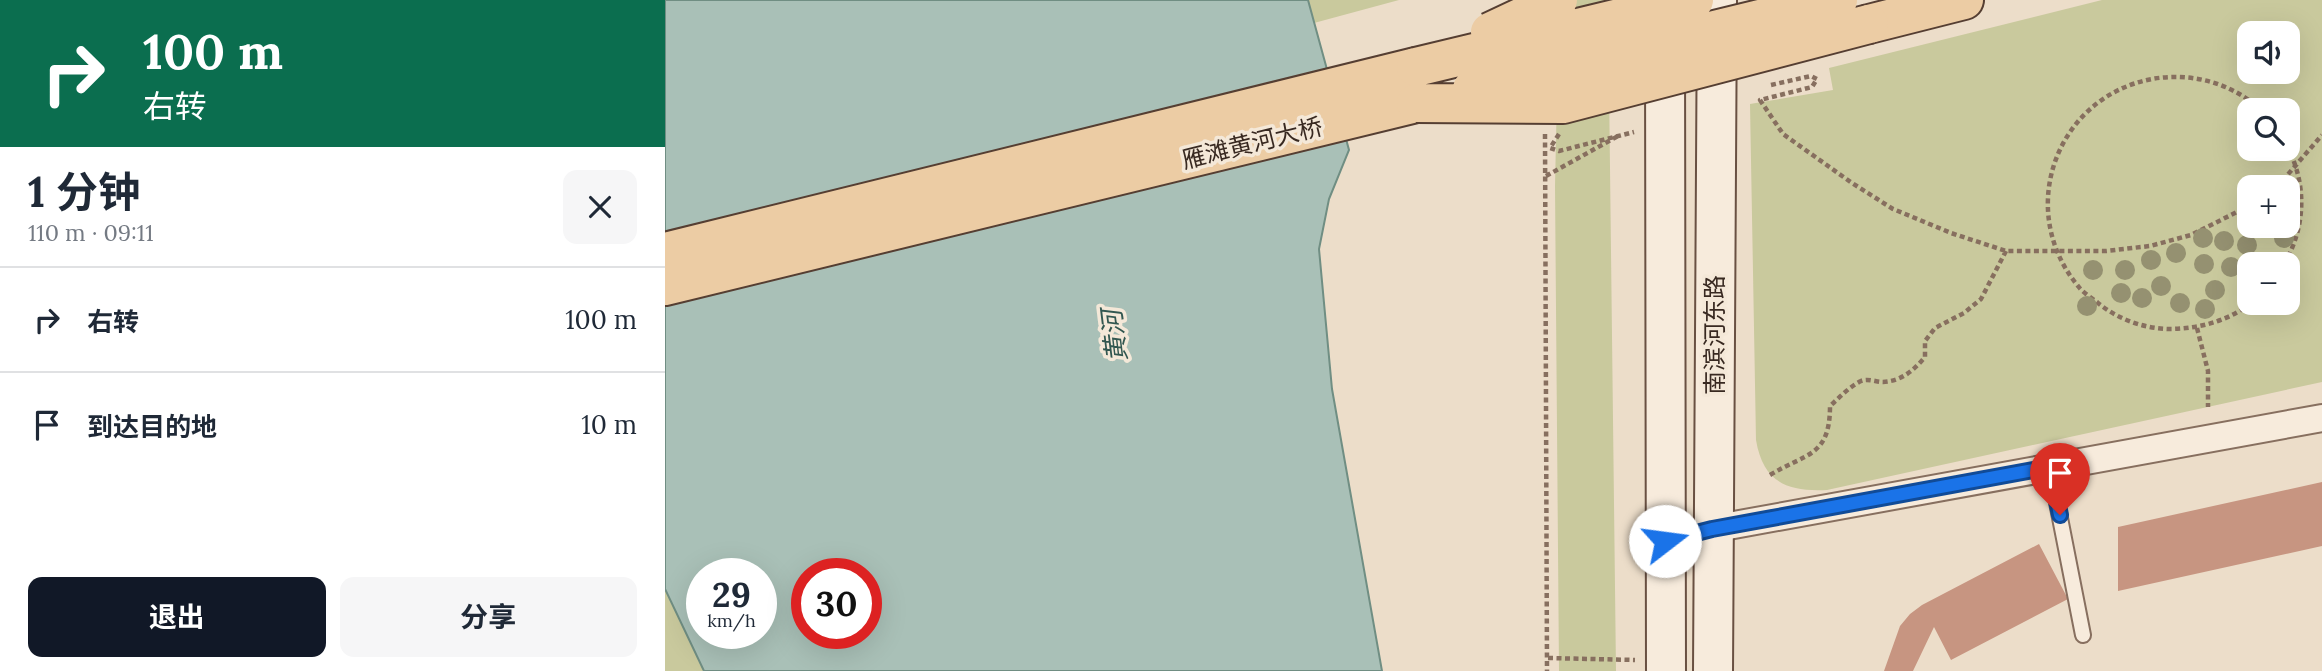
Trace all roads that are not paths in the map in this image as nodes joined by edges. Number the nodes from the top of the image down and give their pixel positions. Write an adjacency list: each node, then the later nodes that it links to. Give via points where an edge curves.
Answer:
1 (1558, 0): 7 (main road, bridge)
2 (1665, 0): 13 (main road, 南滨河东路)
3 (1694, 0): 7 (main road, 雁滩黄河大桥, bridge)
4 (1717, 0): 12 (main road, 南滨河东路)
5 (1838, 0): 7 (main road, 雁滩黄河大桥, bridge)
6 (1963, 0): 7 (main road, bridge, via 1563,104)
7 (1416, 85): 8 (main road, 雁滩黄河大桥); 9 (main road, 雁滩黄河大桥)
8 (665, 252)
9 (665, 286)
10 (2322, 418): 11 (street)
11 (2050, 467): 12 (street); 14 (lane)
12 (1712, 529): 13 (street); 16 (main road, 南滨河东路)
13 (1665, 541): 15 (main road, 南滨河东路)
14 (2083, 635)
15 (1666, 666)
16 (1713, 671)

